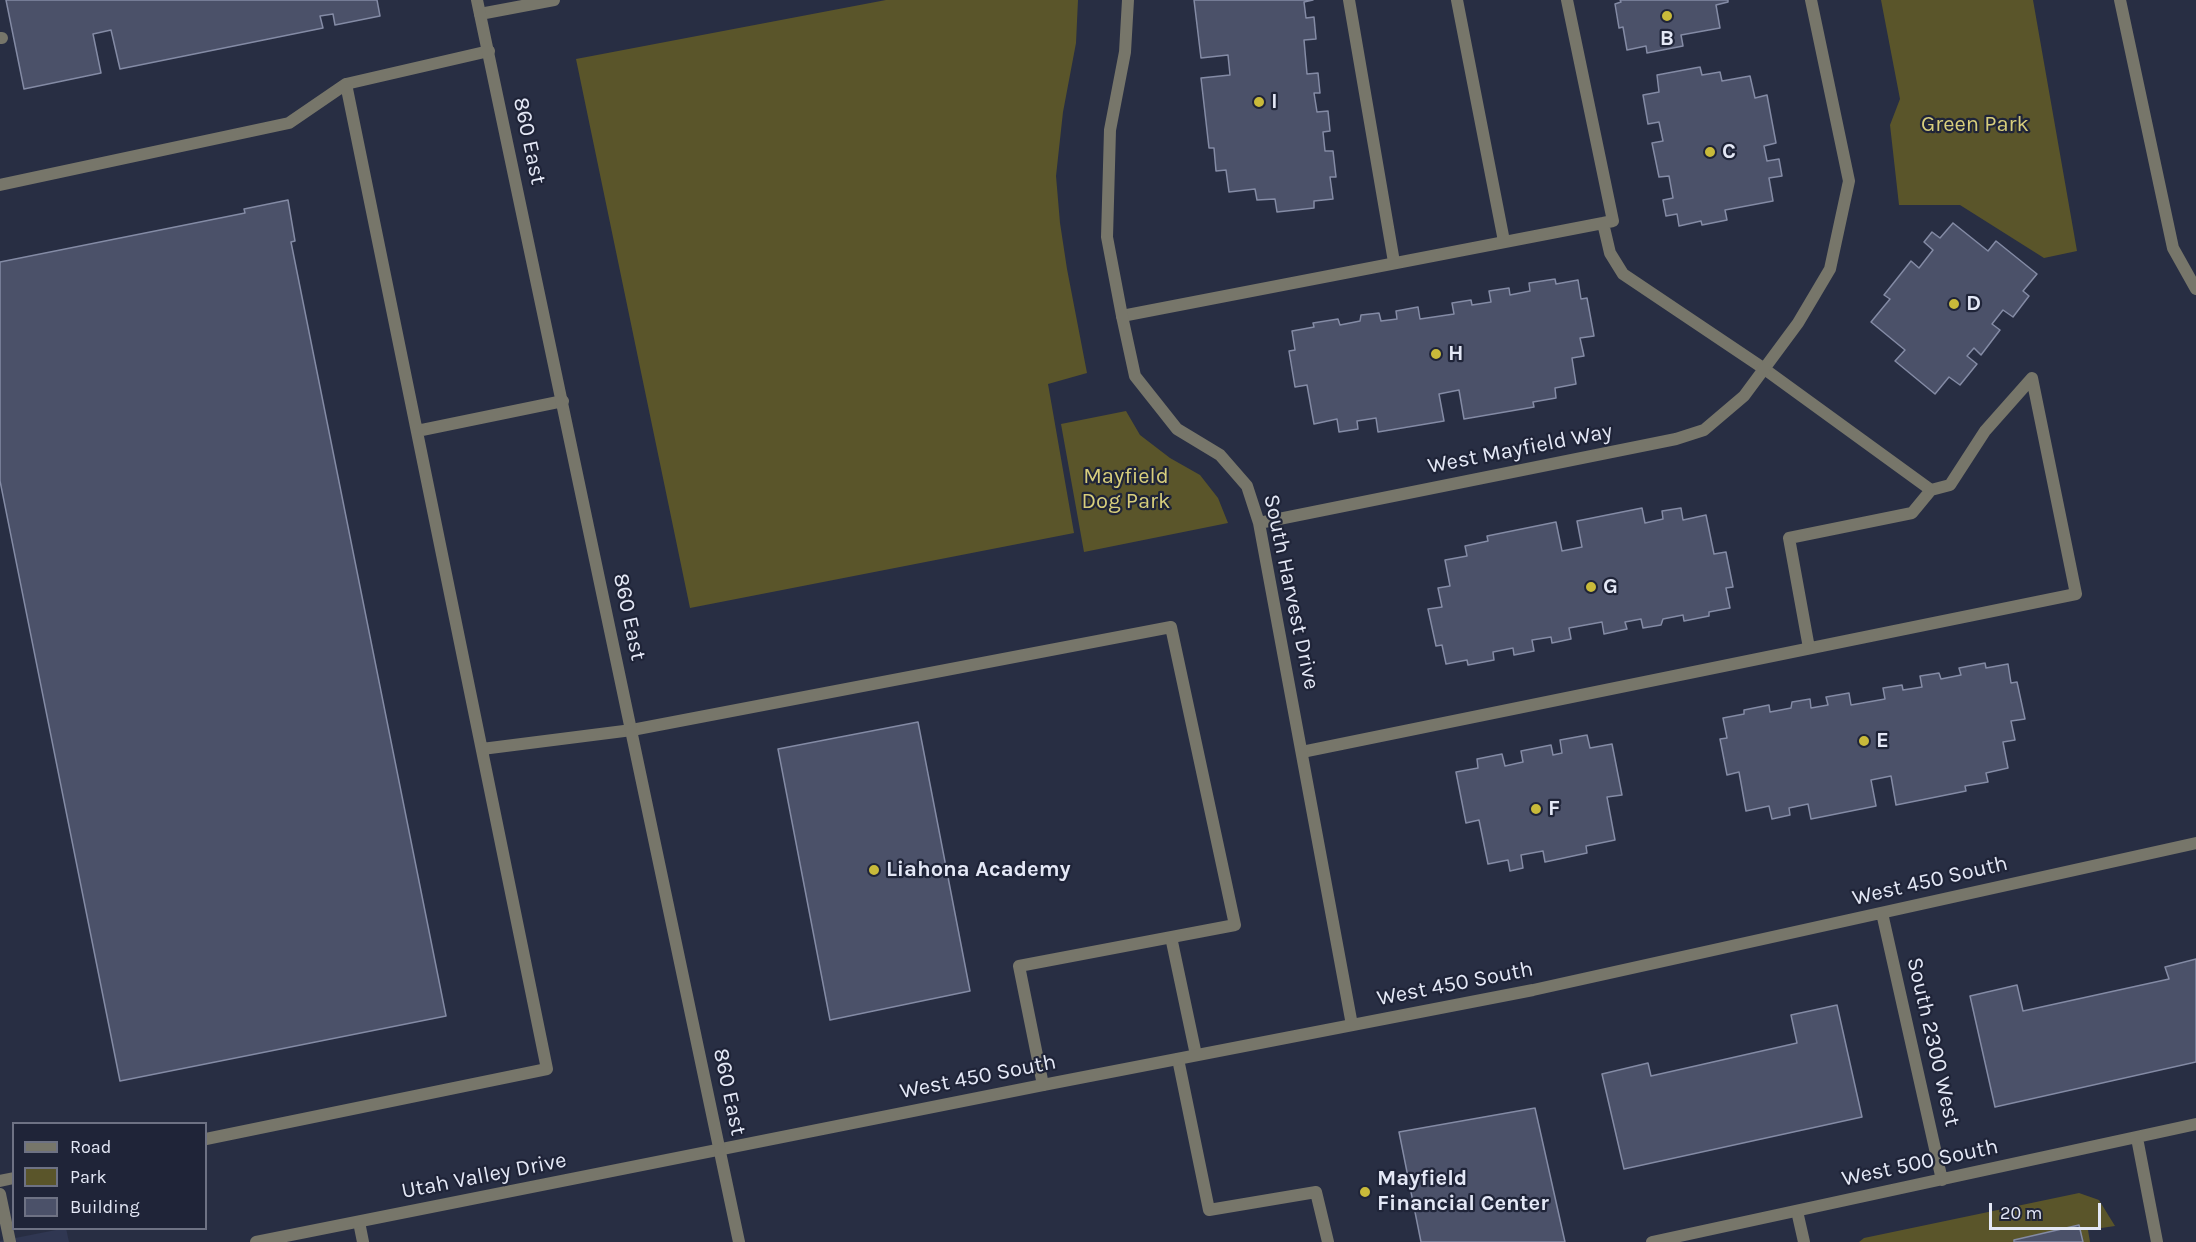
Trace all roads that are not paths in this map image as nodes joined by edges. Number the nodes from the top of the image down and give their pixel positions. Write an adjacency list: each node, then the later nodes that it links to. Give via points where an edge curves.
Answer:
1 (477, 0): 9 (street, 860 East)
2 (554, 0): 9 (street)
3 (1128, 0): 17 (street, South Harvest Drive, via 1125,52 1110,130 1107,237)
4 (1349, 0): 15 (street)
5 (1457, 0): 14 (street)
6 (1567, 0): 13 (street, via 1613,221)
7 (1811, 0): 18 (street, West Mayfield Way, via 1848,181 1830,269 1798,323)
8 (2120, 0): 16 (street, via 2173,248)
9 (480, 14): 10 (street, 860 East)
10 (489, 51): 11 (street); 19 (street, 860 East)
11 (346, 84): 12 (street, via 290,123); 20 (street)
12 (0, 185)
13 (1603, 223): 14 (street); 18 (street, via 1610,253 1623,274)
14 (1504, 241): 15 (street)
15 (1394, 262): 17 (street)
16 (2196, 289)
17 (1122, 316): 22 (street, South Harvest Drive, via 1135,376 1177,429 1220,455 1247,486)
18 (1763, 368): 21 (street); 22 (street, West Mayfield Way, via 1744,396 1704,430 1676,439)
19 (563, 401): 20 (street); 24 (street, 860 East)
20 (417, 431): 25 (street)
21 (1931, 490): 23 (street, via 1912,513 1788,538); 23 (street, via 1950,485 1985,431 2032,378 2076,594)
22 (1260, 524): 26 (street, South Harvest Drive)
23 (1809, 648): 26 (street)
24 (632, 730): 25 (street); 29 (street, via 1171,627 1236,926); 37 (street, 860 East)
25 (482, 749): 36 (street, via 547,1070)
26 (1302, 752): 30 (street, South Harvest Drive)
27 (2196, 843): 28 (street, West 450 South)
28 (1882, 913): 30 (street, West 450 South, via 1533,990); 38 (street, South 2300 West)
29 (1171, 937): 31 (street); 33 (street, via 1019,966)
30 (1352, 1025): 31 (street, West 450 South)
31 (1197, 1055): 32 (street, West 450 South)
32 (1178, 1059): 33 (street, West 450 South); 46 (street, via 1209,1210 1317,1192)
33 (1043, 1085): 37 (street, West 450 South)
34 (2196, 1124): 35 (street, West 500 South)
35 (2137, 1138): 38 (street, West 500 South); 49 (street)
36 (207, 1139)
37 (719, 1150): 41 (street, Utah Valley Drive); 45 (street, 860 East)
38 (1942, 1180): 40 (street, West 500 South)
39 (0, 1194): 42 (street)
40 (1797, 1210): 47 (street, West 500 South); 48 (street)
41 (359, 1222): 43 (street, Utah Valley Drive); 44 (street)
42 (10, 1242)
43 (256, 1242)
44 (363, 1242)
45 (740, 1242)
46 (1328, 1242)
47 (1652, 1242)
48 (1804, 1242)
49 (2157, 1242)

